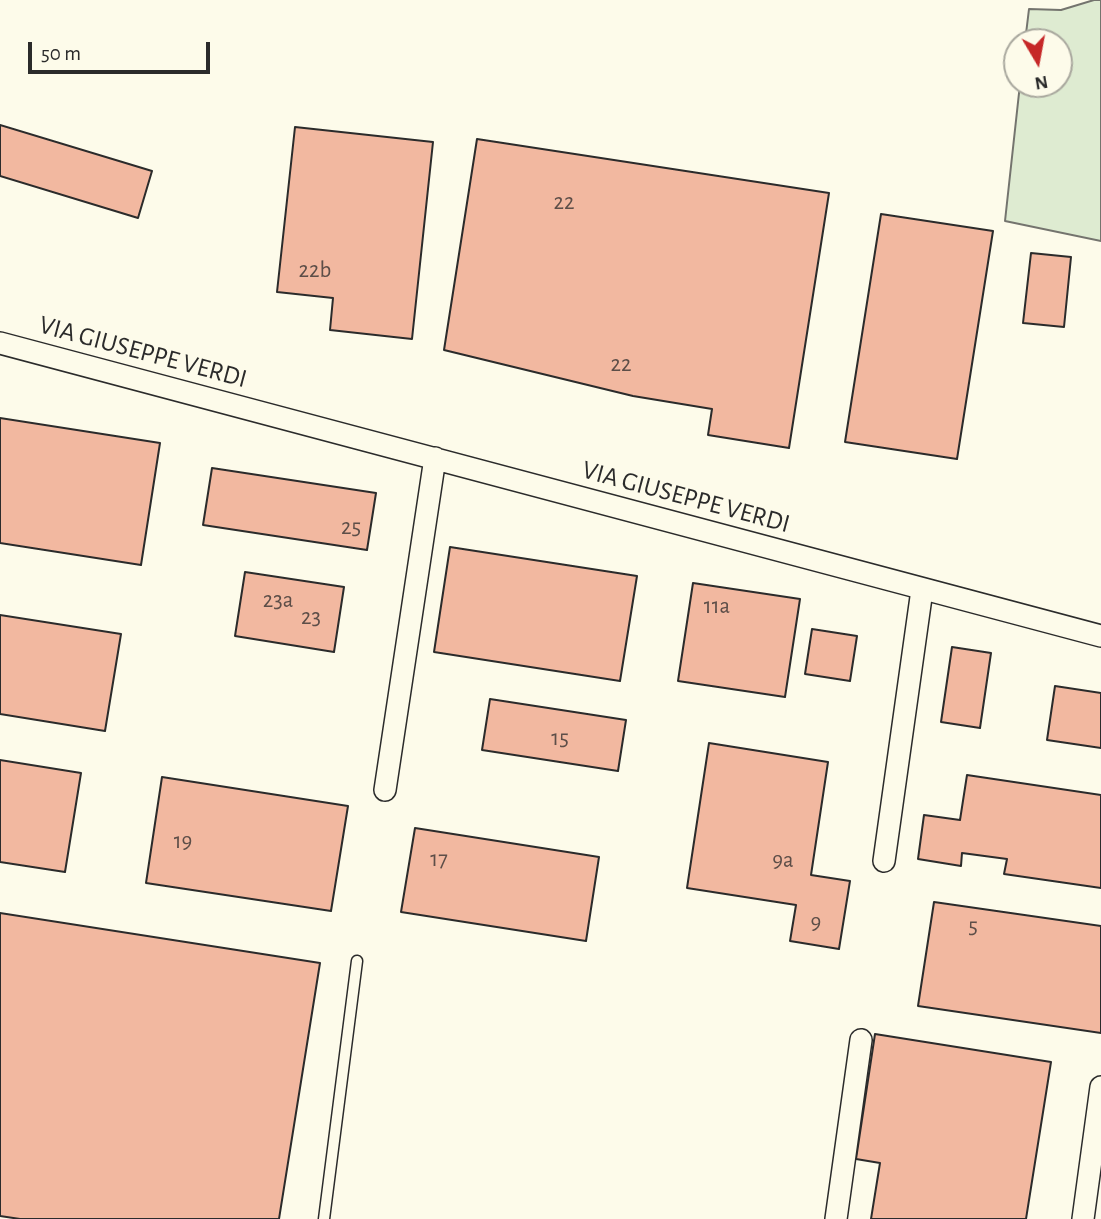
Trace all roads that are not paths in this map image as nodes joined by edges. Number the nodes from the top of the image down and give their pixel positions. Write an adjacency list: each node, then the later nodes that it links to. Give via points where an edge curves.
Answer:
1 (0, 343): 2 (street, VIA GIUSEPPE VERDI)
2 (435, 458): 3 (street, VIA GIUSEPPE VERDI); 5 (street)
3 (922, 590): 4 (street, VIA GIUSEPPE VERDI); 6 (street)
4 (1101, 636)
5 (385, 790)
6 (884, 861)
7 (357, 961): 10 (lane)
8 (861, 1040): 11 (street)
9 (1101, 1087): 12 (street)
10 (324, 1219)
11 (836, 1219)
12 (1083, 1219)

